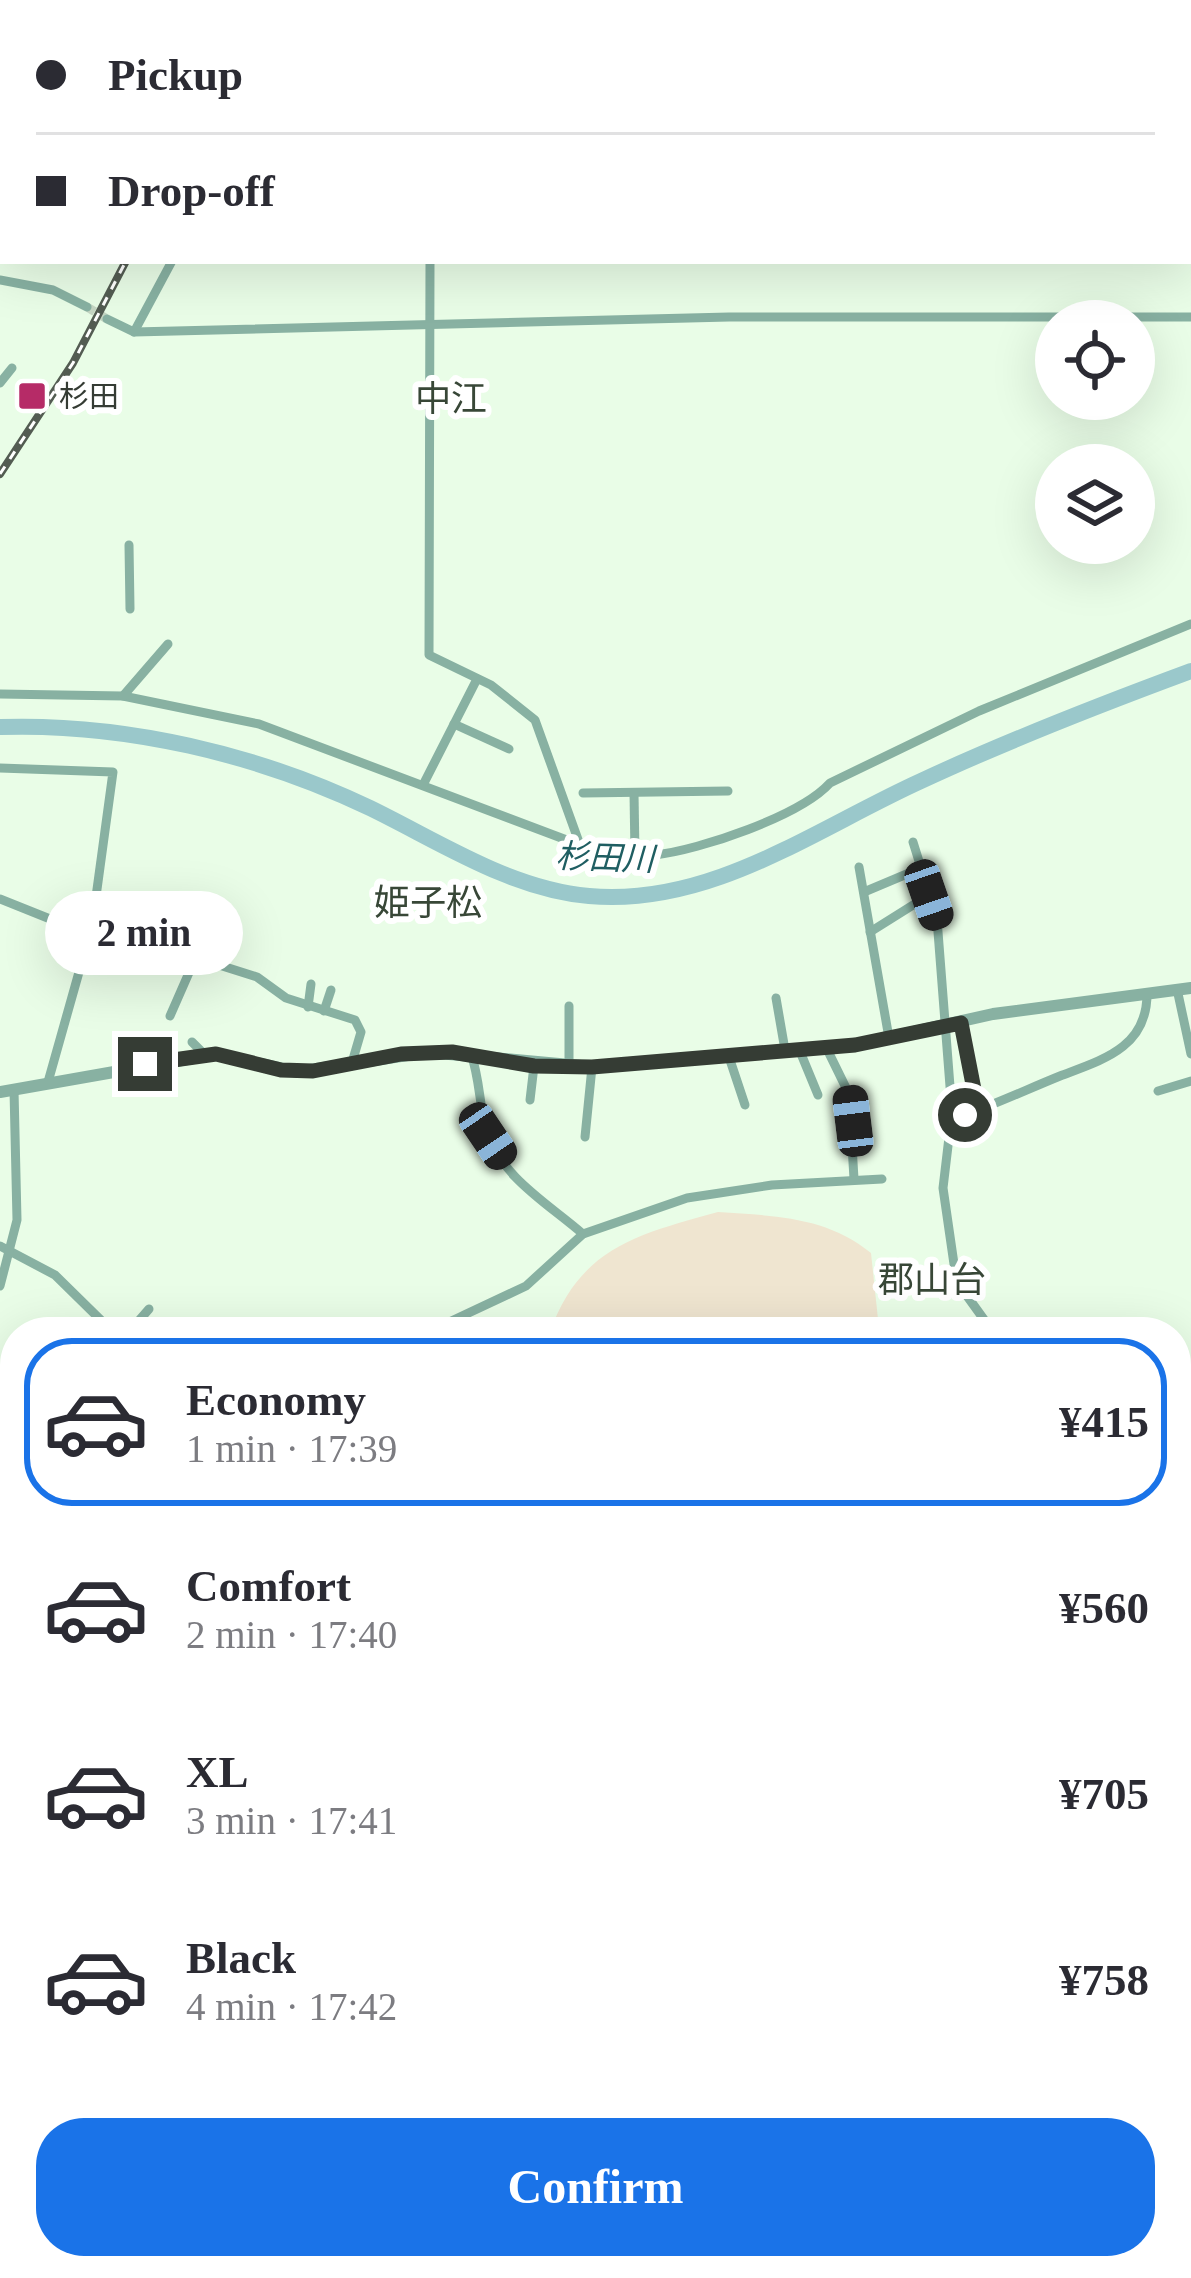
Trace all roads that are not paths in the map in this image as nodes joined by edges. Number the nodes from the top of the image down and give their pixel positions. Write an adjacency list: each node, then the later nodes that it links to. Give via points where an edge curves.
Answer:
1 (170, 264): 8 (street)
2 (430, 264): 7 (street)
3 (0, 280): 4 (street)
4 (87, 307)
5 (1191, 317): 7 (street)
6 (107, 319): 8 (street)
7 (431, 324): 8 (street); 15 (street, via 429,655)
8 (134, 332)
9 (12, 368): 10 (street)
10 (0, 383)
11 (129, 545): 12 (street)
12 (130, 609)
13 (1191, 624): 27 (street, via 979,711 728,836)
14 (168, 644): 17 (street)
15 (477, 679): 18 (street); 26 (street, via 542,731)
16 (0, 694): 17 (street)
17 (123, 696): 21 (street, via 259,724)
18 (454, 724): 19 (street); 21 (street)
19 (509, 749)
20 (0, 768): 34 (street, via 113,772)
21 (423, 785): 26 (street)
22 (728, 790): 24 (street)
23 (583, 793): 24 (street)
24 (634, 793): 27 (street)
25 (913, 842): 29 (street)
26 (580, 845): 27 (street)
27 (635, 855)
28 (860, 867): 30 (street)
29 (921, 868): 30 (street); 31 (street)
30 (864, 892): 33 (street)
31 (929, 895): 33 (street); 46 (street)
32 (0, 899): 34 (street)
33 (871, 932): 47 (street)
34 (90, 937): 35 (street); 60 (street)
35 (196, 959): 41 (street, via 257,977); 44 (street)
36 (311, 984): 41 (street)
37 (1184, 988): 39 (street); 54 (street)
38 (331, 990): 43 (street)
39 (1147, 994): 45 (street); 66 (street, via 1134,1034 1108,1060)
40 (776, 998): 50 (street)
41 (308, 1006): 43 (street)
42 (569, 1006): 57 (street)
43 (324, 1011): 55 (street, via 361,1027)
44 (170, 1016)
45 (961, 1023): 46 (street); 66 (street)
46 (944, 1027): 47 (street); 67 (street)
47 (889, 1038): 49 (street)
48 (192, 1042): 51 (street)
49 (826, 1047): 50 (street); 69 (street, via 849,1094)
50 (792, 1049): 53 (street); 63 (street)
51 (205, 1054): 55 (street, via 297,1072); 60 (street)
52 (471, 1054): 55 (street, via 427,1052); 56 (street); 71 (street, via 488,1136 530,1191)
53 (728, 1054): 58 (street); 65 (street)
54 (1191, 1054)
55 (351, 1066)
56 (534, 1066): 57 (street); 64 (street)
57 (569, 1066): 58 (street)
58 (592, 1067): 68 (street)
59 (1191, 1081): 61 (street)
60 (48, 1082): 62 (street)
61 (1158, 1091)
62 (7, 1092): 72 (street, via 18,1199)
63 (818, 1095)
64 (530, 1100)
65 (745, 1105)
66 (978, 1110): 67 (street)
67 (950, 1128): 78 (street, via 943,1188 954,1264)
68 (585, 1137)
69 (854, 1179): 70 (street); 71 (street, via 687,1198)
70 (882, 1179)
71 (583, 1234): 77 (street, via 526,1286)
72 (6, 1248): 73 (street); 75 (street, via 55,1275)
73 (0, 1286)
74 (149, 1309): 76 (street)
75 (98, 1317)
76 (142, 1317)
77 (460, 1317)
78 (982, 1317)

